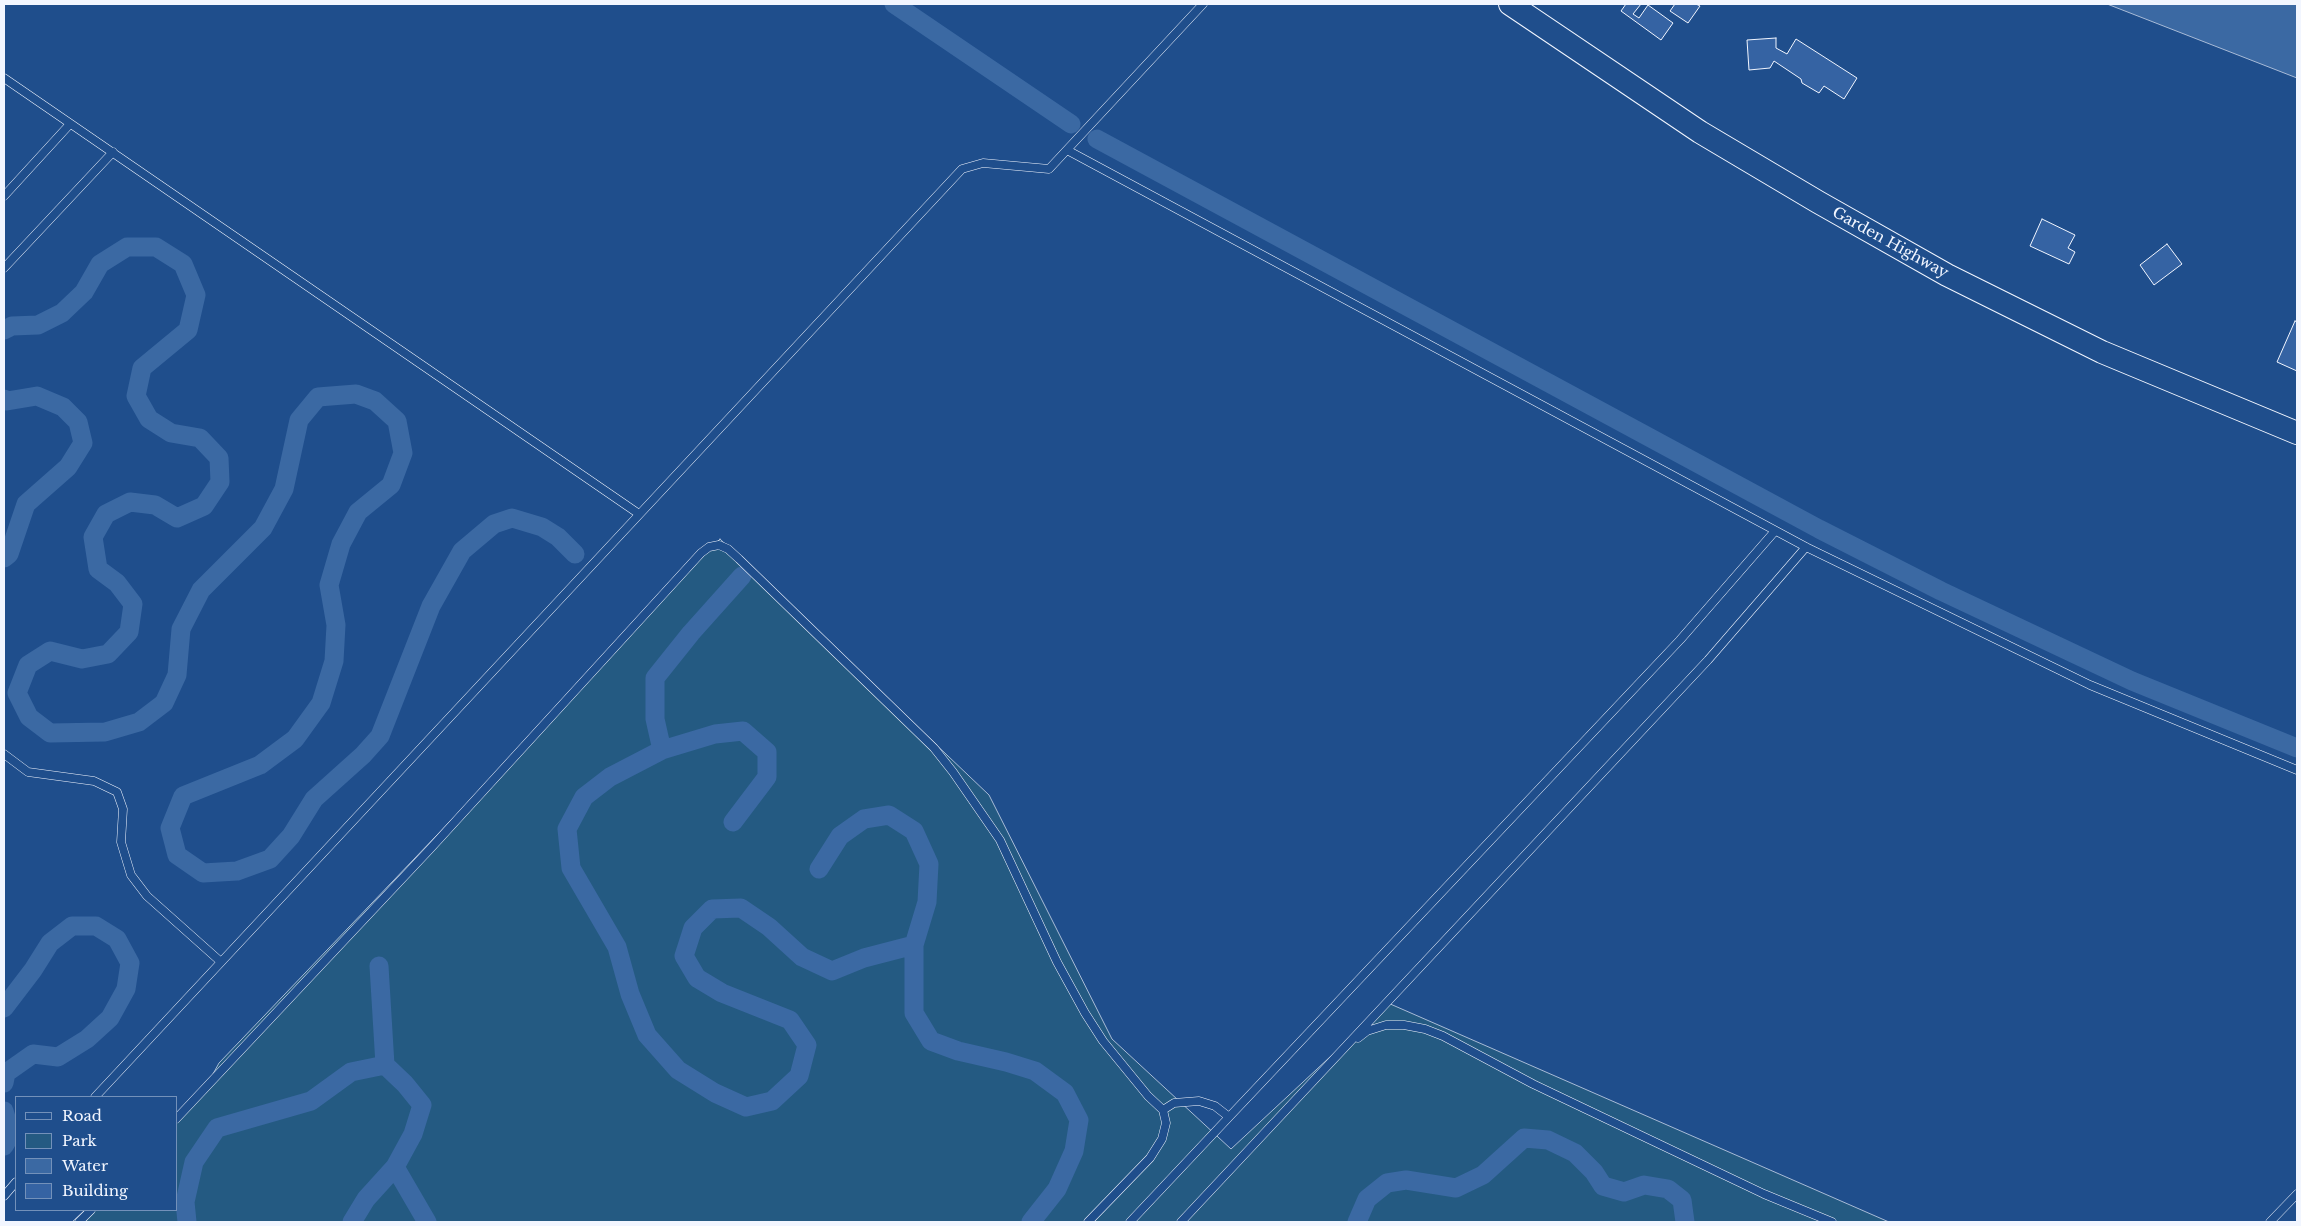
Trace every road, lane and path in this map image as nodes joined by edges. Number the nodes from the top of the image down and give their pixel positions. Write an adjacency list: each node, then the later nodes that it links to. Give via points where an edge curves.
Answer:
1 (1202, 4): 5 (lane)
2 (1510, 4): 9 (main road, Garden Highway, via 1700,132 1947,275 2102,352)
3 (4, 78): 4 (lane)
4 (70, 124): 6 (lane); 7 (lane)
5 (1067, 150): 10 (lane, via 1049,169 983,163 962,169); 11 (lane)
6 (113, 152): 8 (lane); 10 (lane)
7 (4, 196)
8 (4, 268)
9 (2297, 433)
10 (638, 514): 15 (lane)
11 (1775, 531): 12 (lane); 20 (lane, via 1680,640)
12 (1806, 547): 14 (lane, via 2090,684); 16 (lane, via 1708,660)
13 (4, 754): 15 (lane, via 28,772 94,781 117,792 123,809 121,842 130,874 147,896)
14 (2297, 770)
15 (221, 962): 17 (lane)
16 (1333, 1058): 28 (lane); 29 (lane, via 1366,1031 1404,1025 1425,1029 1764,1194)
17 (96, 1096)
18 (1163, 1110): 19 (lane, via 1103,1041 1085,1013 1057,962 1000,840 953,772 934,748 740,559 719,545 701,553 431,848); 20 (lane, via 1174,1103 1199,1101 1215,1106); 26 (lane, via 1166,1123 1162,1139 1150,1158)
19 (178, 1117)
20 (1229, 1117): 27 (lane)
21 (15, 1183): 23 (lane)
22 (2297, 1194): 30 (lane)
23 (4, 1196)
24 (90, 1211): 25 (lane)
25 (79, 1222)
26 (1088, 1222)
27 (1130, 1222)
28 (1181, 1222)
29 (1832, 1222)
30 (2270, 1222)

